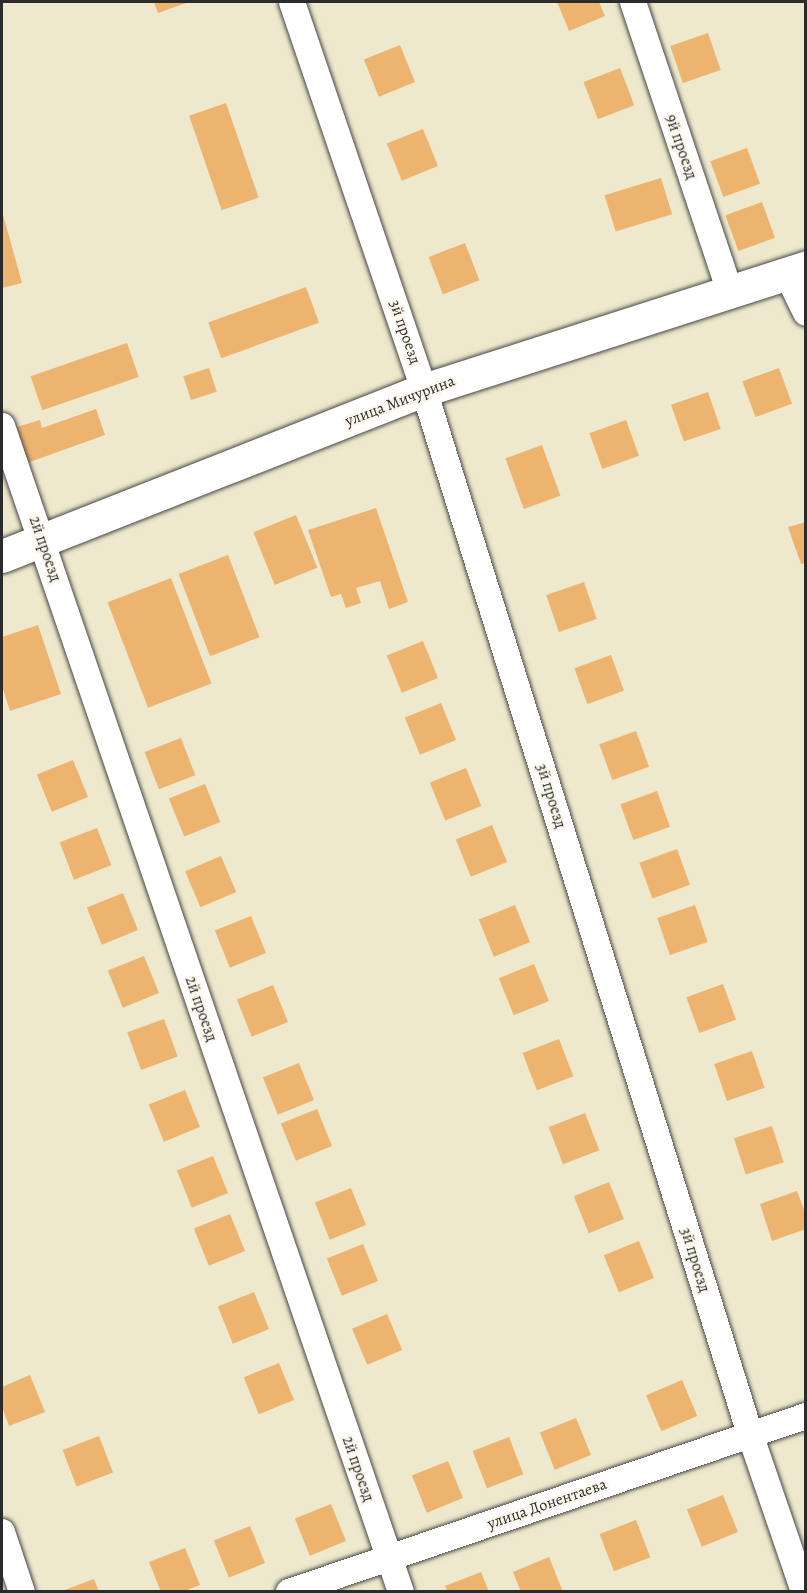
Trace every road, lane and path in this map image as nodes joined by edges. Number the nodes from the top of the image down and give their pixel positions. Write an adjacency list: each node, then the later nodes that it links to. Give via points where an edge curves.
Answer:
1 (292, 2): 6 (street, 3й проезд)
2 (633, 2): 4 (street, 9й проезд)
3 (796, 271): 4 (main road, улица Мичурина); 5 (street)
4 (730, 292): 6 (main road, улица Мичурина)
5 (806, 314)
6 (424, 390): 8 (main road, улица Мичурина); 11 (street, 3й проезд)
7 (2, 426): 8 (street, 2й проезд)
8 (43, 542): 9 (main road, улица Мичурина); 13 (street, 2й проезд)
9 (2, 556)
10 (806, 1416): 11 (street, улица Донентаева)
11 (750, 1434): 13 (street, улица Донентаева); 17 (street, 3й проезд)
12 (2, 1532): 14 (street)
13 (388, 1560): 15 (street, улица Донентаева); 16 (street, 2й проезд)
14 (22, 1592)
15 (289, 1592)
16 (400, 1592)
17 (804, 1592)

